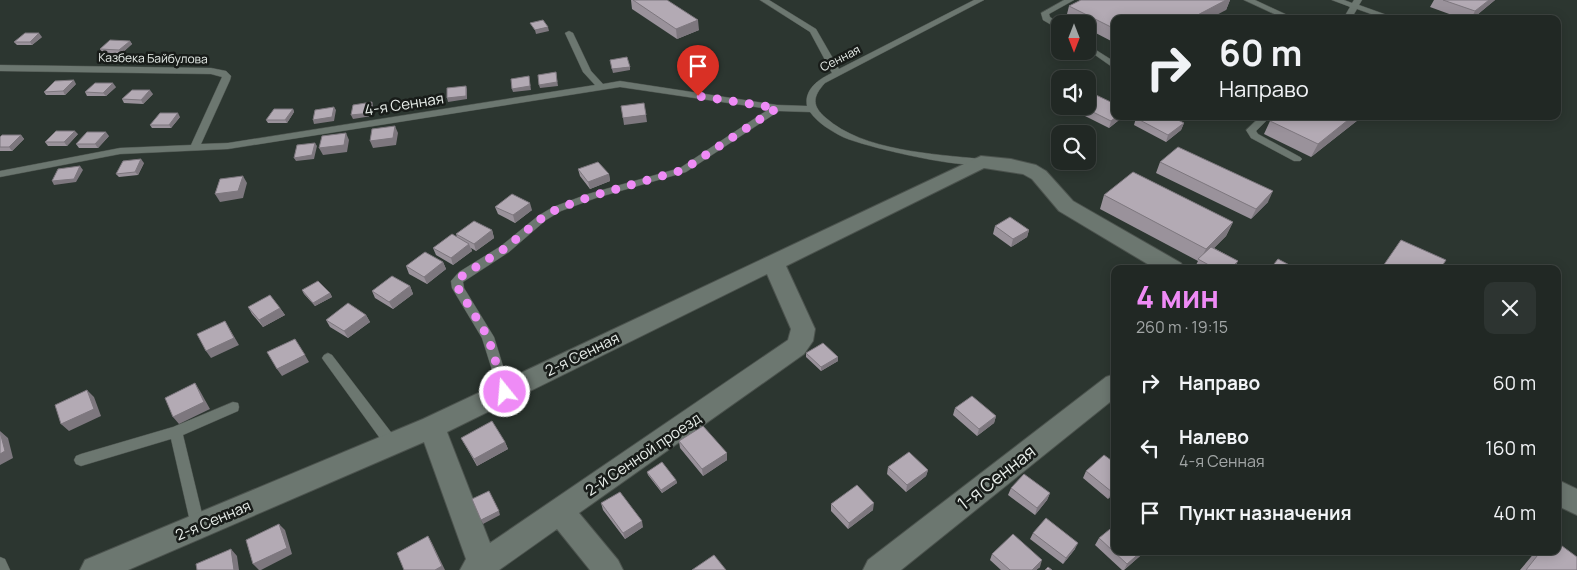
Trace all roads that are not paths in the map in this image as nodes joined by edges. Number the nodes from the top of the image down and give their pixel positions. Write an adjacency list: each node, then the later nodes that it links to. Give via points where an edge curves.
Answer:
1 (764, 0): 8 (lane)
2 (785, 0): 8 (lane)
3 (980, 0): 17 (lane, Сенная)
4 (1070, 0): 12 (lane, via 1045,13)
5 (1248, 0): 9 (lane)
6 (1336, 0): 7 (lane)
7 (1356, 3): 10 (lane); 11 (lane)
8 (782, 10): 17 (lane, via 812,31)
9 (1283, 15)
10 (1349, 15)
11 (1384, 15)
12 (1051, 22)
13 (569, 33): 18 (lane, via 587,72)
14 (1096, 53): 15 (lane)
15 (1111, 63)
16 (0, 68): 22 (lane, Казбека Байбулова, via 223,72 226,80)
17 (836, 74): 20 (lane, Сенная, via 813,90)
18 (601, 87): 19 (lane, 4-я Сенная, via 620,84); 22 (lane, 4-я Сенная, via 228,146)
19 (777, 108): 20 (lane, 4-я Сенная); 30 (lane, via 683,170 557,209 459,278 458,288 488,337)
20 (812, 109): 24 (lane, via 834,129 866,142 908,152)
21 (1262, 120): 23 (lane, via 1251,130 1254,136)
22 (195, 147): 25 (lane, 4-я Сенная, via 120,151)
23 (1298, 159)
24 (981, 162): 26 (street, 2-я Сенная); 27 (street, via 1029,169 1039,175 1066,206)
25 (0, 174)
26 (773, 262): 30 (street, 2-я Сенная); 38 (street, 2-й Сенной проезд, via 803,329 801,341 789,354)
27 (1166, 265)
28 (328, 358): 34 (lane)
29 (1111, 387): 45 (street, 1-я Сенная)
30 (505, 392): 32 (street, 2-я Сенная)
31 (233, 407): 33 (lane)
32 (432, 427): 34 (street, 2-я Сенная); 41 (street, 2-й Сенной проезд)
33 (176, 432): 35 (lane); 39 (lane)
34 (392, 444): 39 (street, 2-я Сенная)
35 (81, 460)
36 (1561, 494): 37 (street)
37 (1577, 503)
38 (560, 511): 41 (street, 2-й Сенной проезд); 44 (street)
39 (198, 526): 43 (street, 2-я Сенная)
40 (0, 564): 42 (lane)
41 (479, 567)
42 (3, 570)
43 (95, 570)
44 (608, 570)
45 (878, 570)

